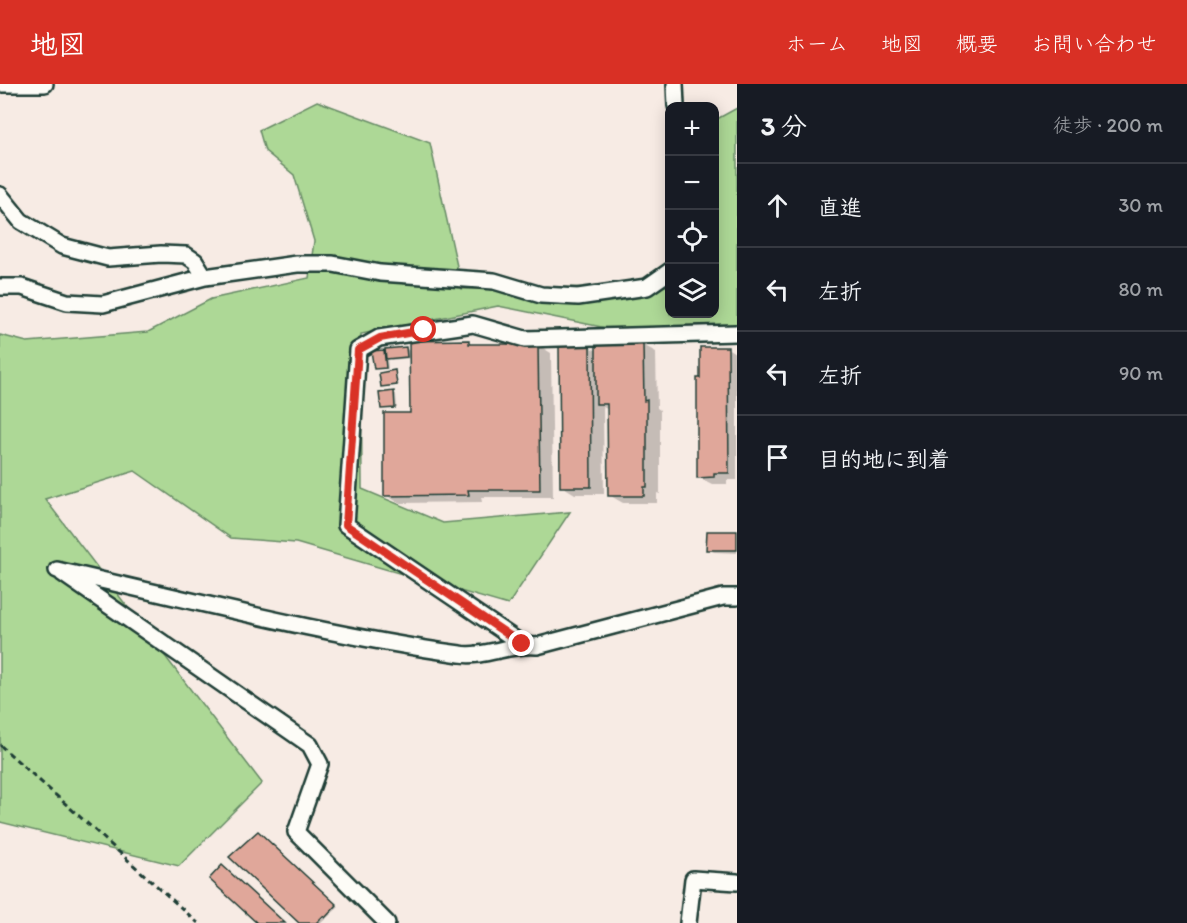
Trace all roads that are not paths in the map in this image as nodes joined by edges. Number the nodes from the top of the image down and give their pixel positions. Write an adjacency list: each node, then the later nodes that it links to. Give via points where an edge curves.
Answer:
1 (1, 84): 2 (street)
2 (45, 84)
3 (675, 84): 4 (street)
4 (676, 102)
5 (0, 195): 7 (street, via 21,221 62,246 108,258 186,255 195,261)
6 (665, 274): 7 (street, via 646,286 578,297 541,295 494,281 380,273 333,264 297,264)
7 (204, 277): 8 (street, via 103,304 67,302 22,287)
8 (0, 287)
9 (736, 333): 11 (street, via 525,339 473,324 380,338 358,350 346,525)
10 (737, 597): 11 (street, via 723,597 537,646)
11 (522, 644): 13 (street, via 464,655 324,631 57,570 310,745 320,764 296,832)
12 (737, 882): 14 (street, via 693,879)
13 (387, 923)
14 (688, 923)

